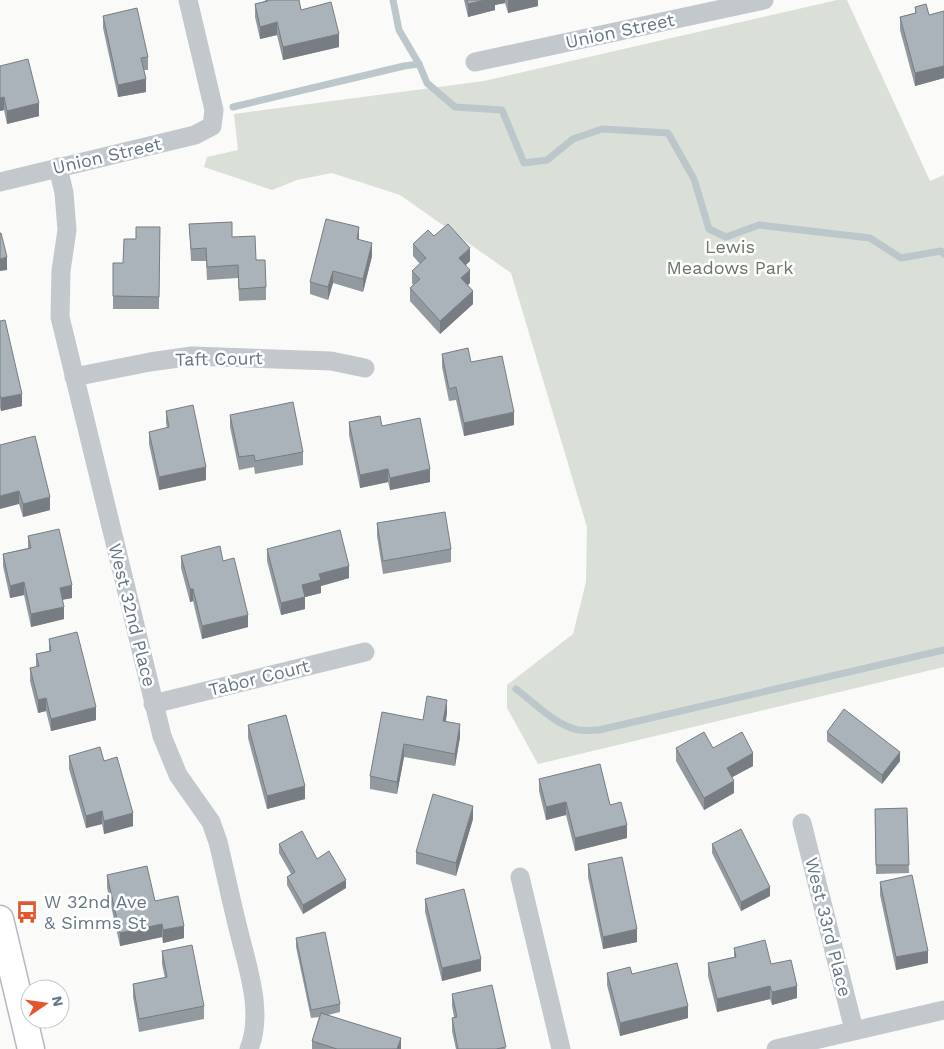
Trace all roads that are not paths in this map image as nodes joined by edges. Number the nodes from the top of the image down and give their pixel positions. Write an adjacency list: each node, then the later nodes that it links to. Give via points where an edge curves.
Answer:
1 (188, 0): 4 (street, Union Street, via 214,110 212,126 195,135)
2 (764, 0): 3 (street, Union Street)
3 (475, 62)
4 (58, 167): 5 (street, Union Street); 7 (street, West 32nd Place, via 67,230 61,271 60,317)
5 (0, 182)
6 (365, 368): 7 (street, Taft Court, via 332,361 192,356)
7 (74, 377): 9 (street, West 32nd Place)
8 (365, 652): 9 (street, Tabor Court)
9 (153, 704): 16 (street, West 32nd Place, via 178,775 211,822 218,842 254,1003 254,1037)
10 (802, 823): 14 (street, West 33rd Place)
11 (520, 876): 17 (street)
12 (0, 919): 15 (street)
13 (944, 1010): 14 (street)
14 (854, 1030): 18 (street)
15 (31, 1049)
16 (249, 1049)
17 (561, 1049)
18 (776, 1049)

